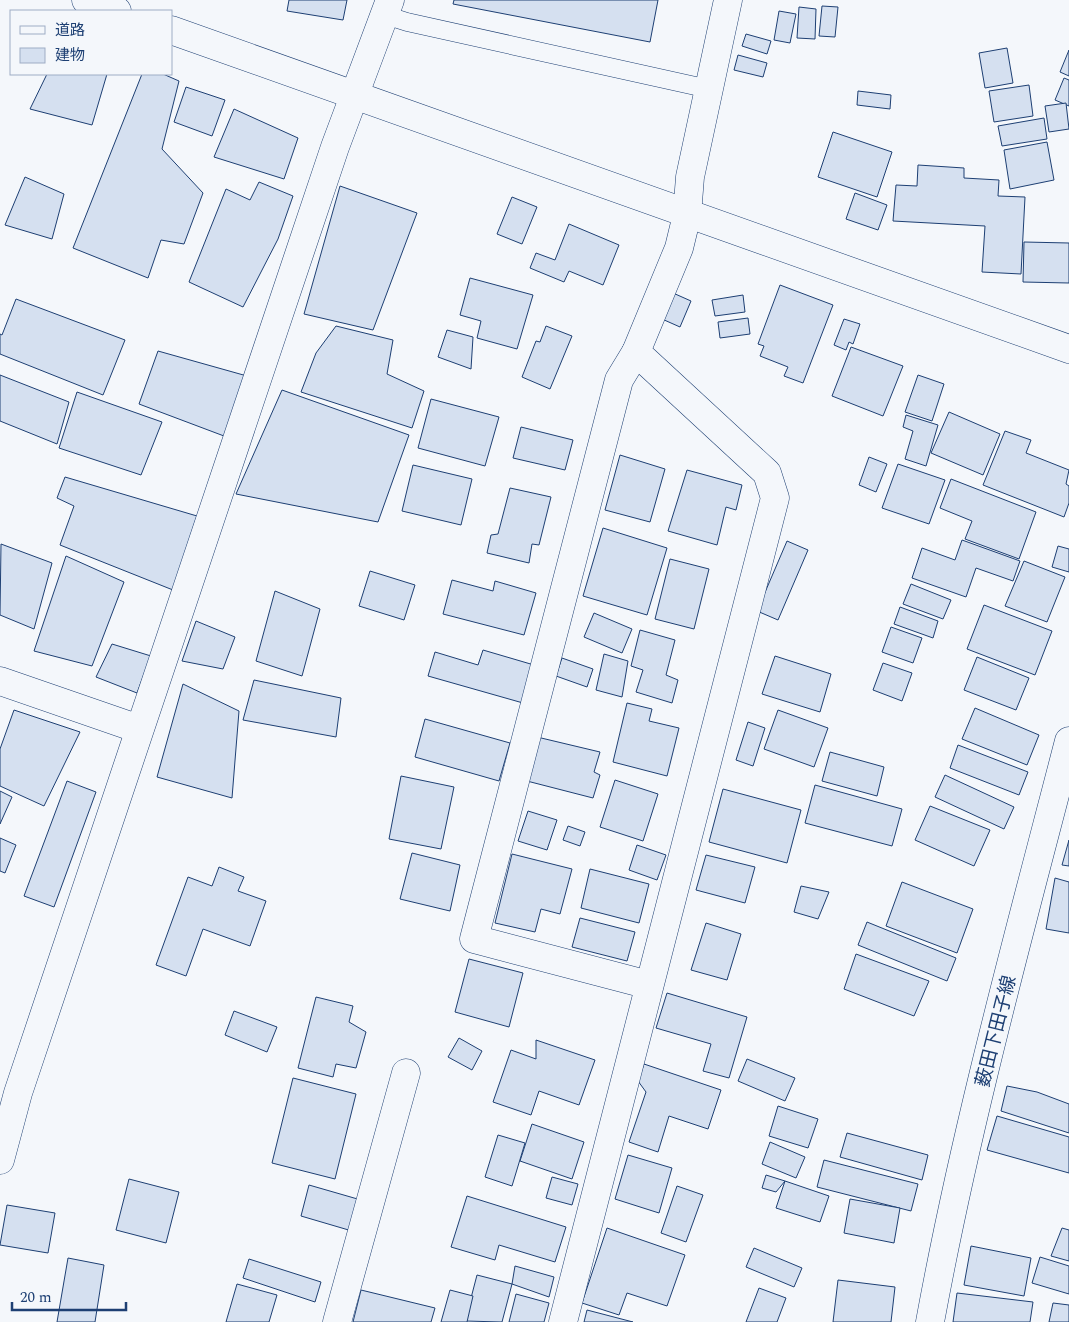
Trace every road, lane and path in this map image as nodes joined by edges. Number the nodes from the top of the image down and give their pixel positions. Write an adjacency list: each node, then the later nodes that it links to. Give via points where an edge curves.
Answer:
1 (86, 0): 4 (street)
2 (728, 0): 6 (street)
3 (388, 8): 6 (lane, via 407,22); 7 (street)
4 (114, 10)
5 (172, 30): 7 (street)
6 (709, 89): 8 (street, via 690,177)
7 (354, 96): 8 (street); 12 (street)
8 (687, 215): 9 (street); 10 (street, via 679,248)
9 (1069, 349)
10 (636, 352): 14 (street, via 767,473 775,498); 14 (street, via 619,380 474,939)
11 (0, 681): 12 (street)
12 (139, 729): 16 (street, via 18,1093)
13 (1069, 741): 19 (street, 薮田下田子線, via 948,1222)
14 (649, 985): 18 (street)
15 (406, 1073): 17 (street)
16 (0, 1160)
17 (337, 1322)
18 (563, 1322)
19 (930, 1322)

